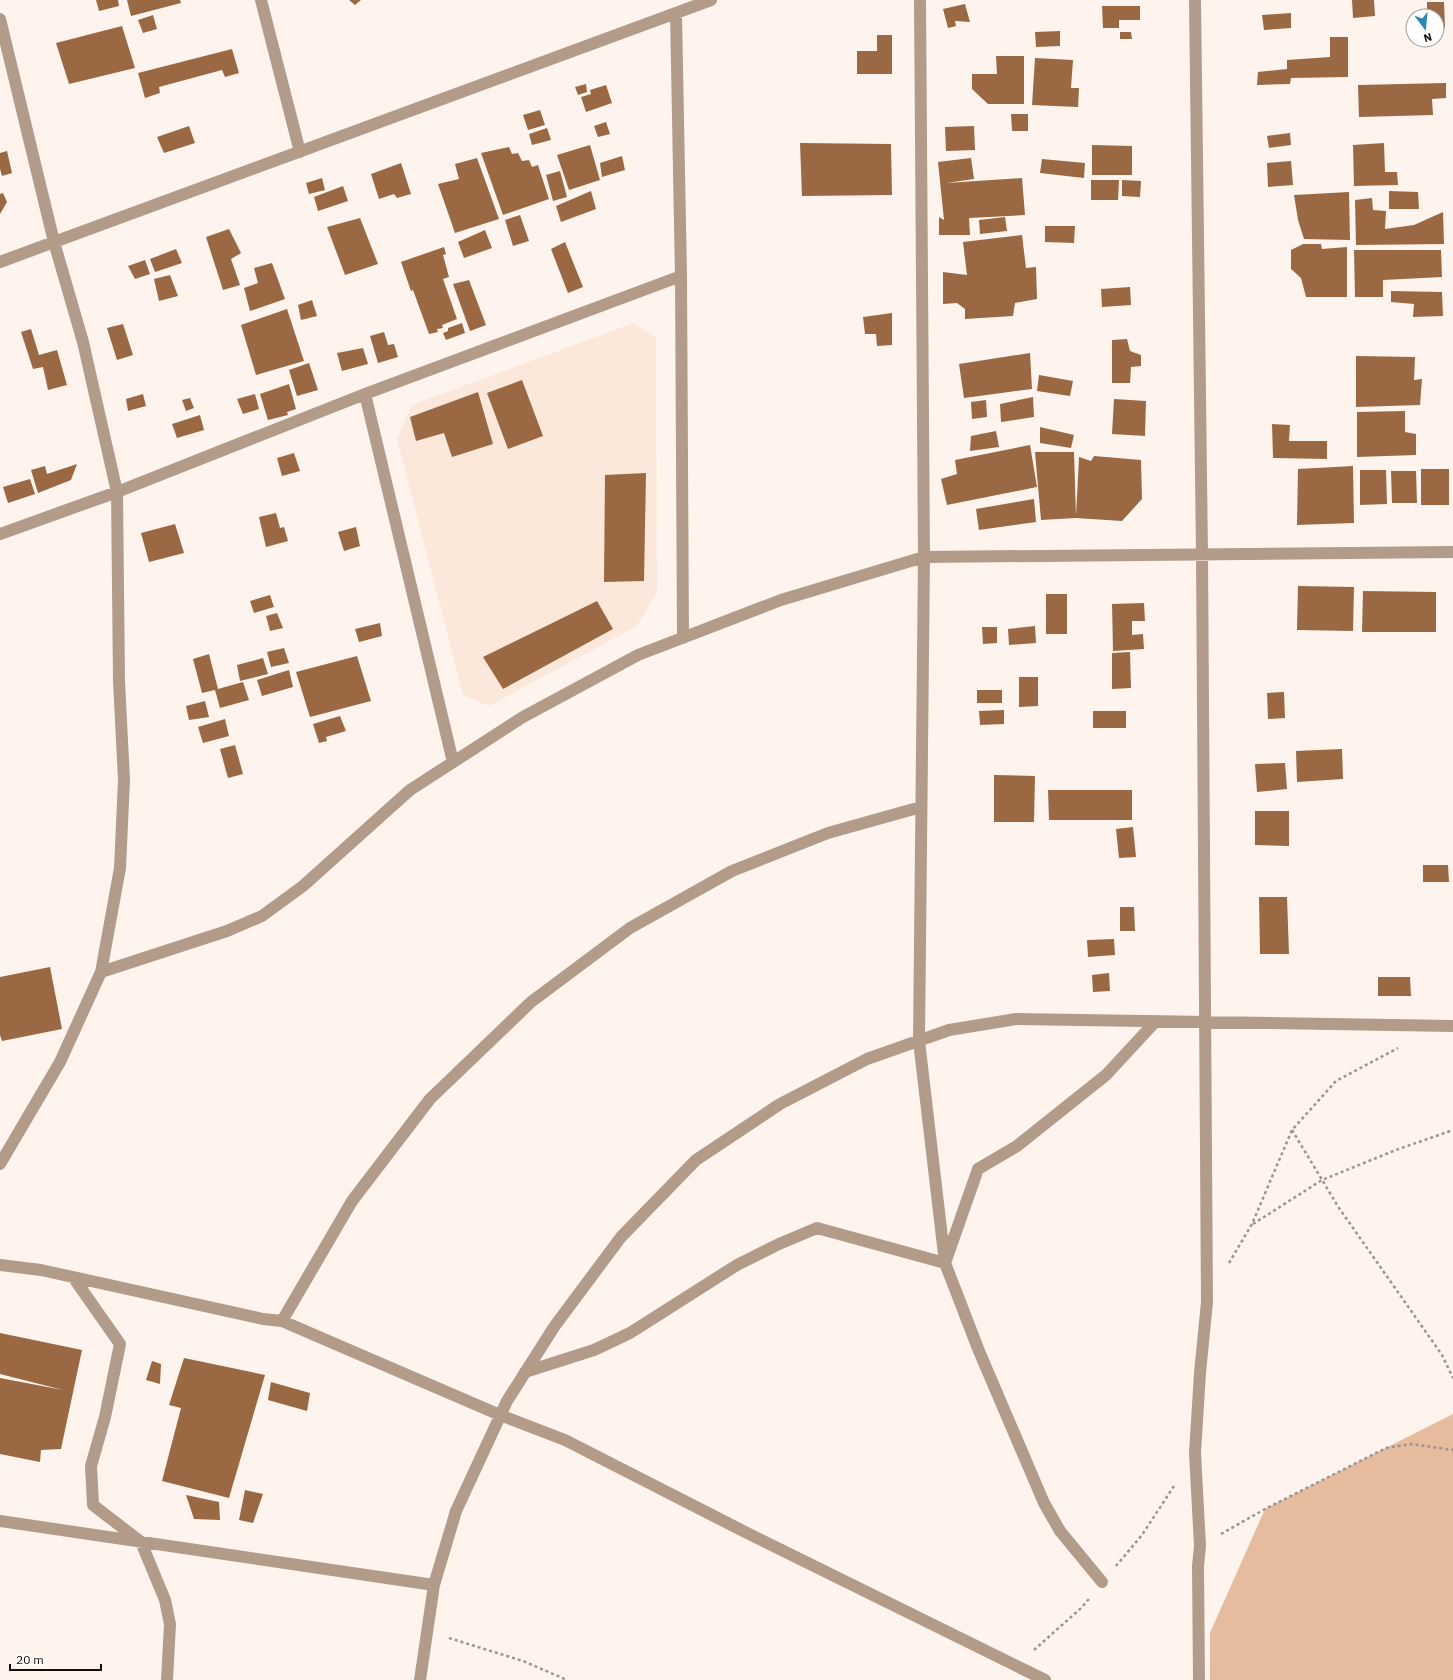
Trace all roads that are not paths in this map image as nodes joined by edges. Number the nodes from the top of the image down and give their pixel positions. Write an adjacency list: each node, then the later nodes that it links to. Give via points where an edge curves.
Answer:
1 (261, 0): 7 (street)
2 (711, 0): 5 (street)
3 (920, 0): 16 (street)
4 (1195, 0): 15 (street)
5 (676, 13): 7 (street); 10 (street)
6 (0, 18): 8 (street)
7 (300, 152): 8 (street)
8 (54, 242): 9 (street); 12 (street, via 83,342)
9 (0, 262)
10 (681, 276): 11 (street); 17 (street)
11 (365, 394): 12 (street); 18 (street)
12 (117, 492): 13 (street); 20 (street, via 119,681 124,780 120,868)
13 (0, 534)
14 (1453, 552): 15 (street)
15 (1202, 554): 16 (street); 22 (street)
16 (924, 557): 17 (street, via 781,600); 19 (street)
17 (683, 638): 18 (street, via 638,655 522,717)
18 (453, 762): 20 (street, via 410,790 303,886 262,916 227,931)
19 (921, 807): 24 (street); 29 (street, via 828,833 732,871 630,928 531,1002 430,1099 352,1201)
20 (101, 972): 25 (street, via 60,1062)
21 (1156, 1021): 22 (street); 24 (street, via 1016,1019 949,1030); 26 (street, via 1106,1075 1017,1146 978,1169)
22 (1205, 1021): 23 (street); 39 (street, via 1207,1302 1195,1453 1200,1546)
23 (1453, 1026)
24 (918, 1041): 26 (street); 30 (street, via 867,1060 780,1104 696,1160 621,1238 554,1327)
25 (0, 1164)
26 (945, 1263): 30 (street, via 817,1228 737,1265 630,1333 594,1350); 34 (street, via 979,1351 1044,1503 1060,1531)
27 (0, 1265): 28 (street)
28 (73, 1277): 29 (street); 33 (street, via 120,1344 105,1417 91,1466 93,1505)
29 (282, 1321): 31 (street)
30 (526, 1372): 31 (street)
31 (500, 1415): 35 (street, via 456,1511); 38 (street, via 564,1440)
32 (0, 1522): 33 (street)
33 (141, 1542): 35 (street); 36 (street, via 165,1600 170,1624)
34 (1102, 1582)
35 (434, 1585): 37 (street)
36 (167, 1680)
37 (420, 1680)
38 (1045, 1680)
39 (1199, 1680)

